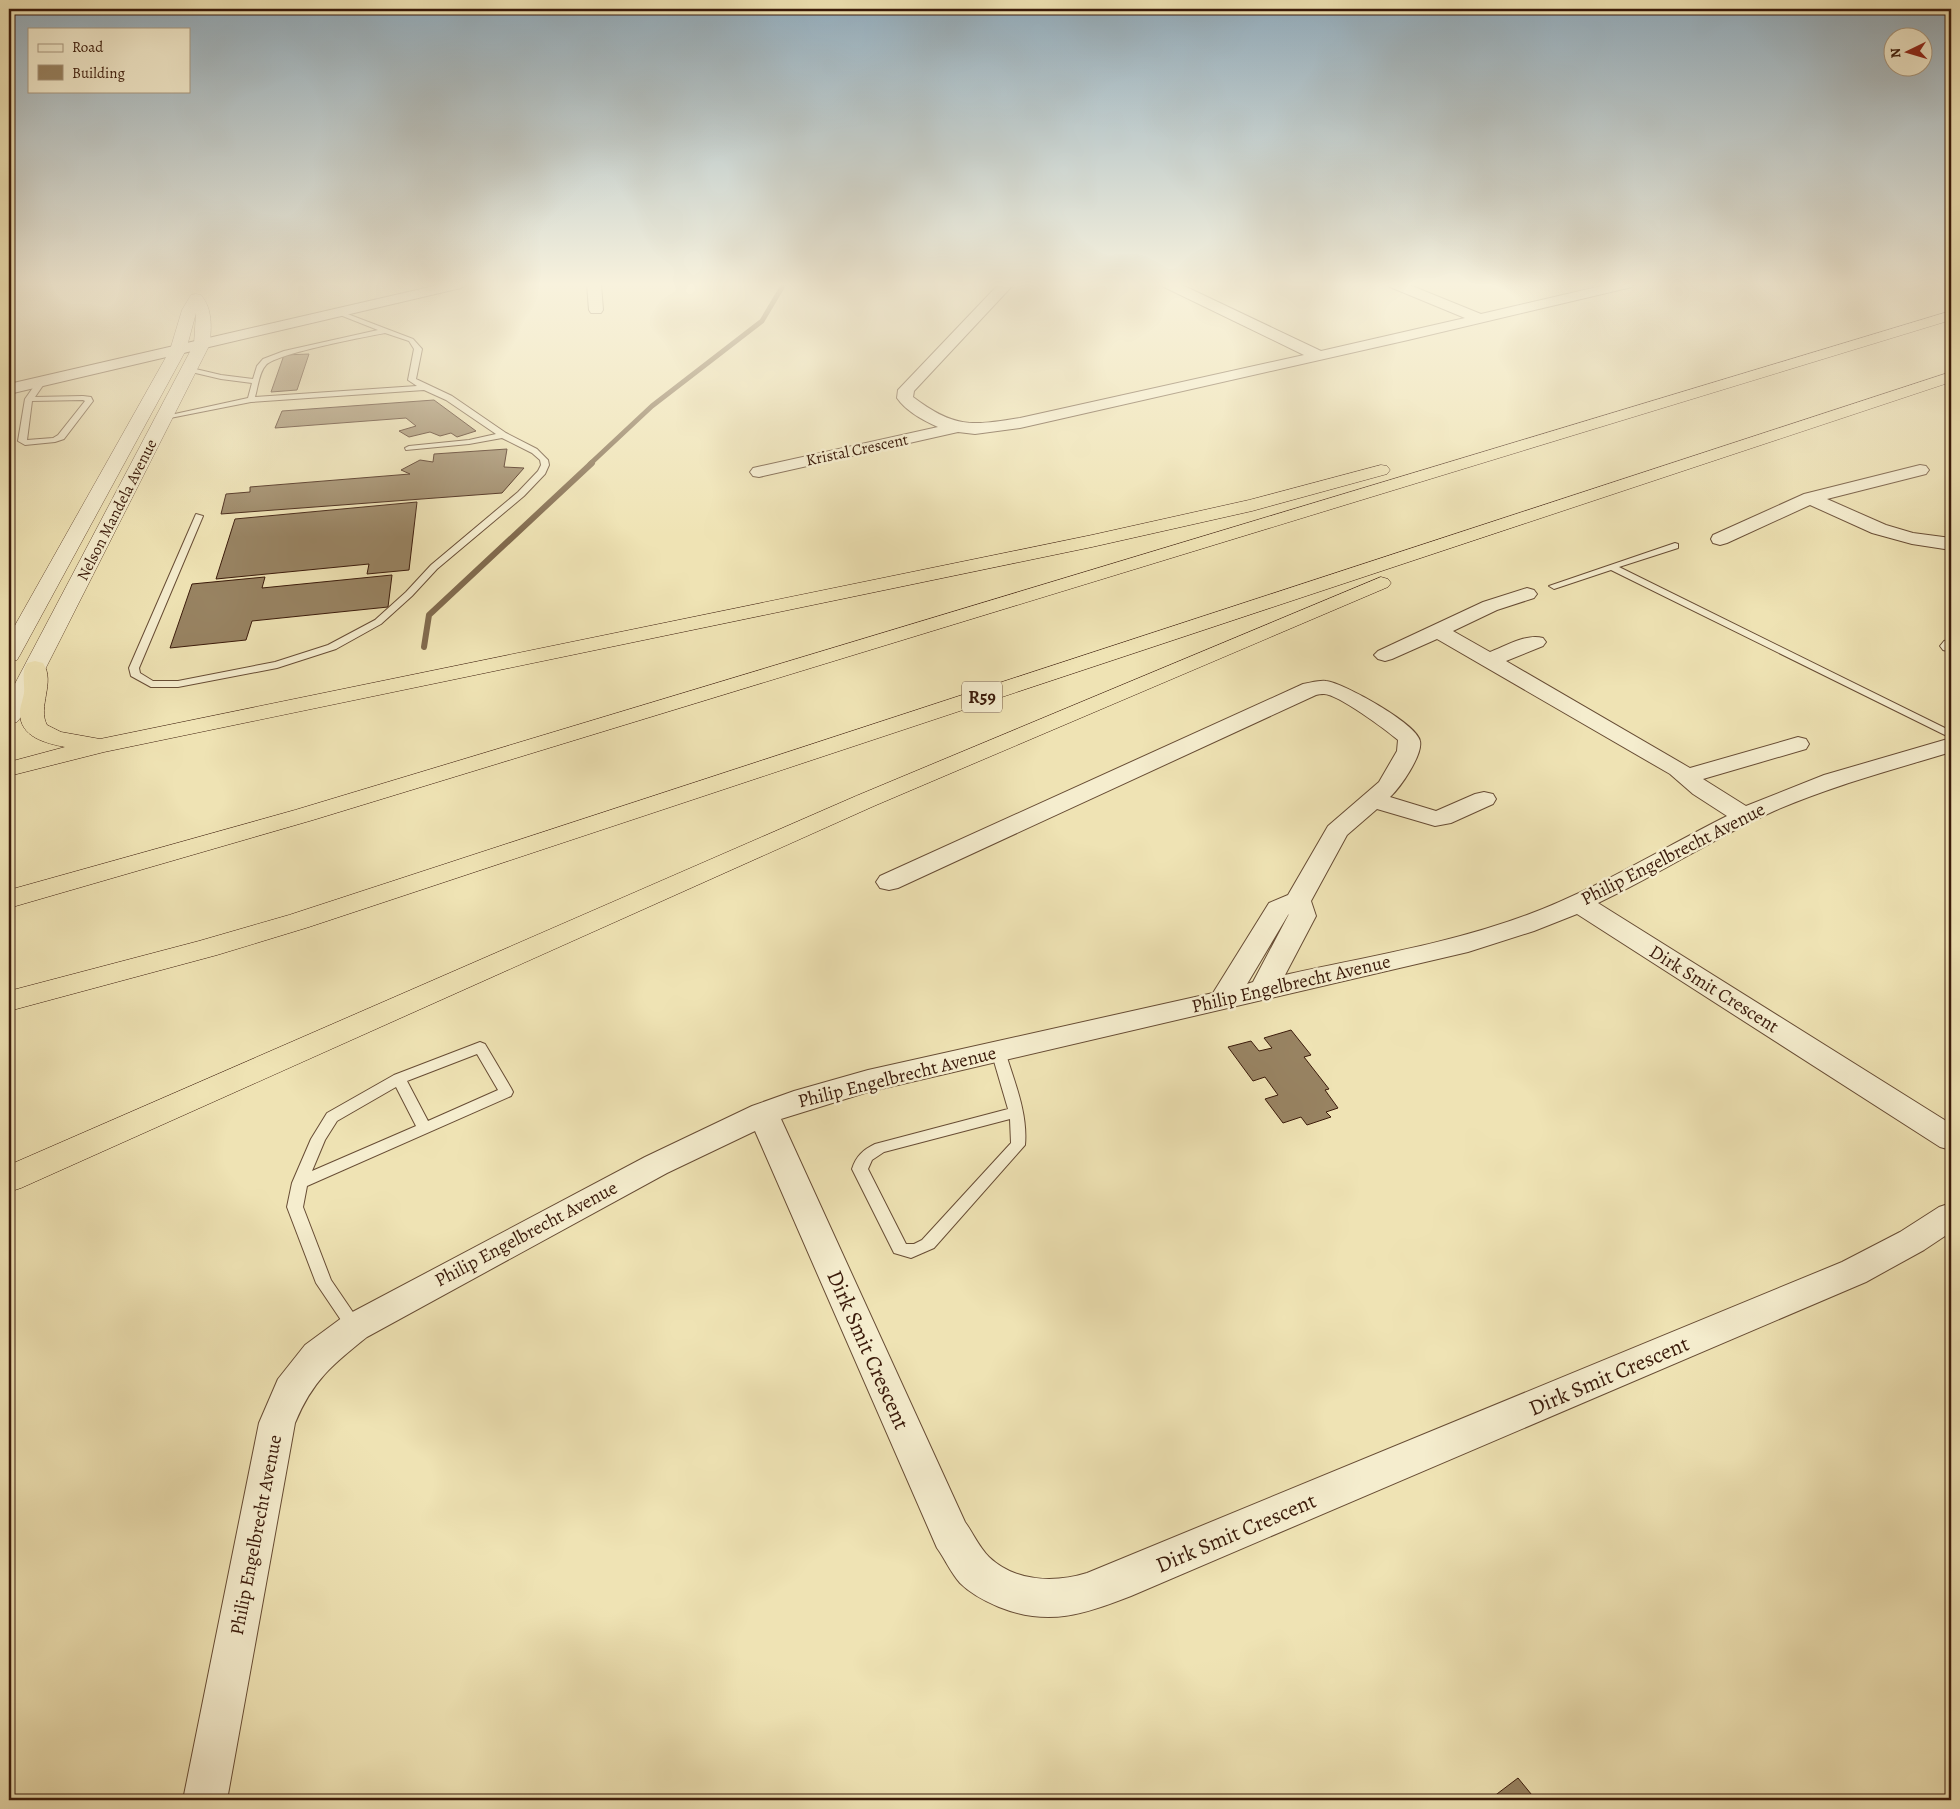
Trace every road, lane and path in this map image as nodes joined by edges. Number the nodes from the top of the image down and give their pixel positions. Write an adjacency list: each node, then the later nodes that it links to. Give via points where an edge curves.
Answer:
1 (97, 368): 11 (street)
2 (168, 368): 34 (street, Nelson Mandela Avenue)
3 (260, 368): 12 (lane)
4 (414, 368): 13 (lane, via 412,378)
5 (927, 368): 18 (street, Kristal Crescent, via 906,390 906,398 919,410)
6 (1264, 368): 18 (street, Kristal Crescent, via 1020,423 980,430)
7 (1742, 368): 41 (highway, via 1252,505 1049,550)
8 (1775, 368): 49 (highway, via 304,815)
9 (190, 369): 12 (lane, via 220,377); 17 (street, Nelson Mandela Avenue)
10 (1951, 377): 25 (highway, R59)
11 (42, 381): 14 (street); 15 (lane)
12 (256, 381): 16 (lane)
13 (425, 388): 16 (lane); 19 (lane, via 449,398)
14 (9, 389)
15 (29, 398): 15 (lane, via 83,398 89,401 61,437 25,443 22,441)
16 (251, 400): 17 (lane)
17 (165, 417): 37 (street, Nelson Mandela Avenue)
18 (955, 428): 22 (street, Kristal Crescent)
19 (503, 435): 20 (lane); 24 (lane, via 543,458 542,472 522,494 434,567 378,622 332,647 277,666 178,684 151,684 141,680 134,668)
20 (409, 448)
21 (1920, 470): 23 (street)
22 (759, 472)
23 (1810, 498): 26 (street); 27 (street, via 1879,529)
24 (199, 516)
25 (1512, 522): 54 (highway, R59, via 308,918); 61 (highway, via 1443,557 865,801)
26 (1720, 539)
27 (1951, 544)
28 (1675, 546): 29 (lane)
29 (1613, 568): 30 (lane); 39 (lane)
30 (1554, 586)
31 (1527, 594): 32 (street, via 1490,606)
32 (1438, 631): 35 (street); 36 (street)
33 (1536, 642): 36 (street)
34 (9, 655)
35 (1385, 655)
36 (1489, 660): 44 (street)
37 (35, 668): 38 (street, Nelson Mandela Avenue); 41 (highway, via 34,725 52,737)
38 (9, 717)
39 (1951, 735)
40 (1798, 744): 44 (street)
41 (103, 745): 43 (highway)
42 (1951, 745): 47 (street, Philip Engelbrecht Avenue, via 1834,780)
43 (9, 769)
44 (1688, 771): 47 (street, via 1688,780 1708,794)
45 (1372, 799): 46 (street, via 1435,818 1442,818); 48 (street, via 1388,786 1405,761 1409,740 1401,730 1340,691 1317,688); 50 (street, via 1337,831)
46 (1484, 799)
47 (1755, 811): 51 (street, Philip Engelbrecht Avenue)
48 (889, 882)
49 (9, 899)
50 (1298, 901): 52 (street, via 1303,916); 53 (street, via 1278,909)
51 (1578, 903): 52 (street, Philip Engelbrecht Avenue, via 1468,944); 60 (street, Dirk Smit Crescent)
52 (1263, 989): 53 (street, Philip Engelbrecht Avenue)
53 (1223, 1000): 55 (street, Philip Engelbrecht Avenue)
54 (9, 1001)
55 (998, 1051): 57 (lane); 58 (street, Philip Engelbrecht Avenue, via 868,1081 805,1098)
56 (399, 1079): 59 (lane); 59 (lane, via 480,1047 506,1092); 62 (lane, via 332,1117 318,1139)
57 (1015, 1112): 57 (lane, via 1020,1136 1018,1146 928,1244 907,1253 900,1250 860,1169 862,1160 880,1148)
58 (763, 1114): 63 (street, Dirk Smit Crescent, via 951,1535 975,1570 993,1584 1036,1598 1070,1597 1118,1582 1854,1272); 64 (street, Philip Engelbrecht Avenue, via 656,1165)
59 (424, 1128): 62 (lane)
60 (1951, 1139)
61 (9, 1179)
62 (300, 1183): 64 (lane, via 295,1208 324,1284)
63 (1951, 1216)
64 (355, 1327): 65 (street, Philip Engelbrecht Avenue, via 318,1356 291,1390 277,1423)
65 (205, 1800)

